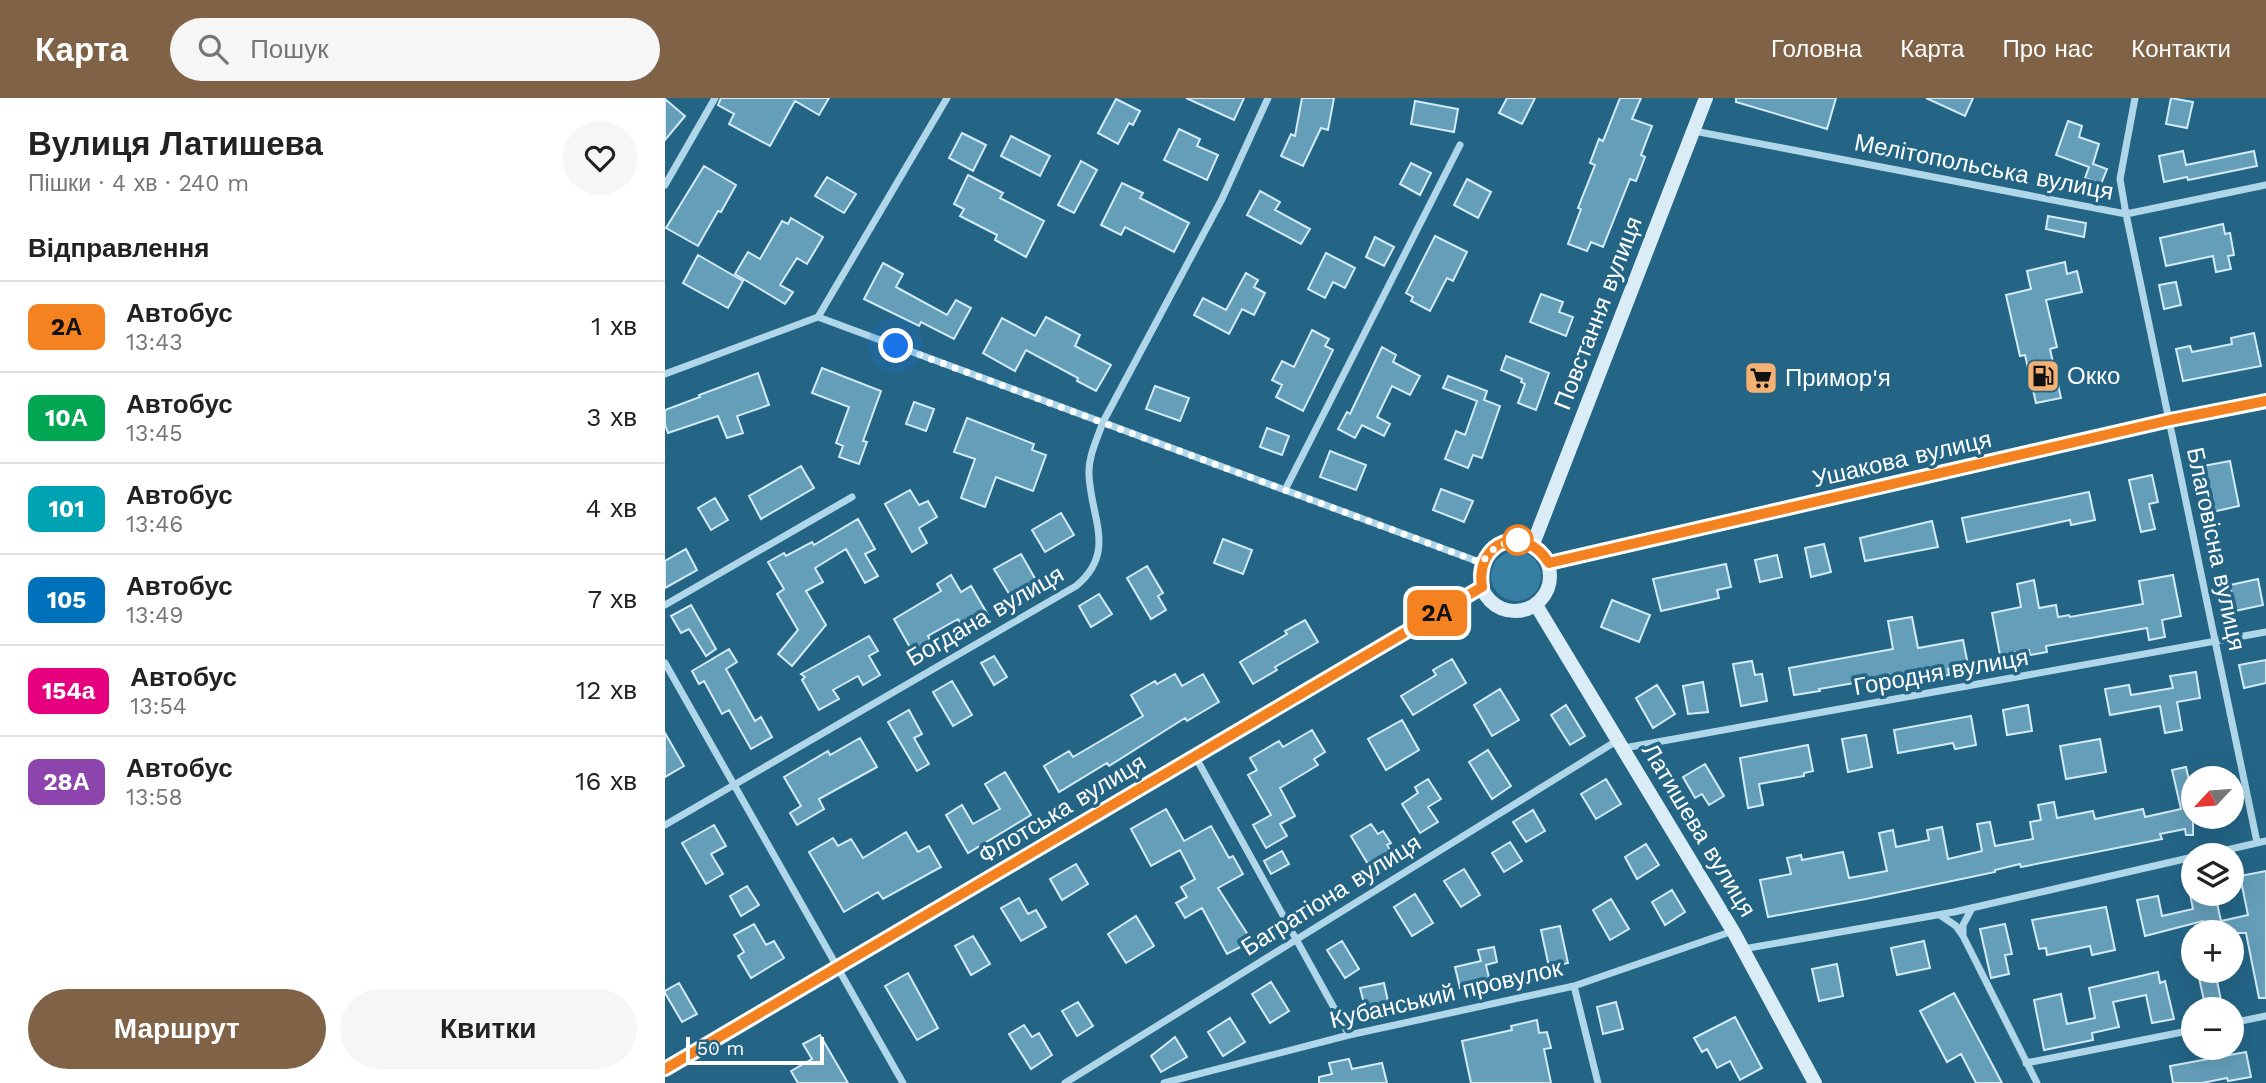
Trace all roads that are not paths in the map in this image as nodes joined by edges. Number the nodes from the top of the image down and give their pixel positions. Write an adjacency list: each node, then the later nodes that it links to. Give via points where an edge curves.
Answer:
1 (715, 98): 8 (street)
2 (947, 98): 11 (street)
3 (1269, 98): 15 (street, Богдана вулиця, via 1222,199)
4 (1706, 98): 6 (street, Повстання вулиця)
5 (2135, 98): 10 (street, Благовісна вулиця, via 2120,179)
6 (1693, 131): 10 (street, Мелітопольська вулиця); 18 (street, Повстання вулиця)
7 (1460, 145): 16 (street)
8 (665, 185)
9 (2266, 185): 10 (street, Мелітопольська вулиця)
10 (2126, 214): 14 (street, Благовісна вулиця)
11 (818, 317): 12 (street); 15 (street)
12 (665, 374)
13 (2266, 401): 14 (street, Ушакова вулиця)
14 (2170, 420): 20 (street, Ушакова вулиця); 25 (street, Благовісна вулиця)
15 (1103, 422): 16 (street); 29 (street, Богдана вулиця, via 1089,461 1100,544 1090,574)
16 (1285, 490): 19 (street)
17 (852, 498): 22 (street)
18 (1533, 544): 19 (street, via 1503,542 1490,550); 20 (street)
19 (1482, 563): 21 (street)
20 (1549, 563): 23 (street, via 1547,593)
21 (1482, 587): 23 (street, via 1498,607 1511,611); 28 (street, Флотська вулиця)
22 (665, 605)
23 (1536, 605): 27 (street, Латишева вулиця)
24 (2266, 632): 25 (street, Городня вулиця)
25 (2216, 642): 27 (street, Городня вулиця); 31 (street, Благовісна вулиця)
26 (665, 663): 29 (street)
27 (1620, 744): 36 (street, Латишева вулиця); 38 (street, Багратіона вулиця)
28 (1195, 757): 38 (street); 40 (street, Флотська вулиця)
29 (734, 785): 30 (street, Богдана вулиця); 40 (street)
30 (665, 825)
31 (2262, 842): 32 (street)
32 (2244, 846)
33 (2181, 860): 34 (street)
34 (1972, 908): 35 (street); 37 (street)
35 (1940, 915): 37 (street); 39 (street)
36 (1733, 930): 39 (street, Латишева вулиця); 41 (street, Кубанський провулок)
37 (1963, 936): 46 (street)
38 (1297, 939): 45 (street); 49 (street, Багратіона вулиця)
39 (1743, 949): 52 (street, Латишева вулиця)
40 (837, 969): 47 (street, Флотська вулиця); 48 (street)
41 (1574, 986): 45 (street, Кубанський провулок); 51 (street)
42 (2266, 1016): 43 (street)
43 (2244, 1020)
44 (2181, 1032): 46 (street)
45 (1349, 1035): 50 (street, Кубанський провулок)
46 (2026, 1063): 53 (street)
47 (665, 1069)
48 (904, 1083)
49 (1065, 1083)
50 (1164, 1083)
51 (1598, 1083)
52 (1815, 1083)
53 (2037, 1083)

